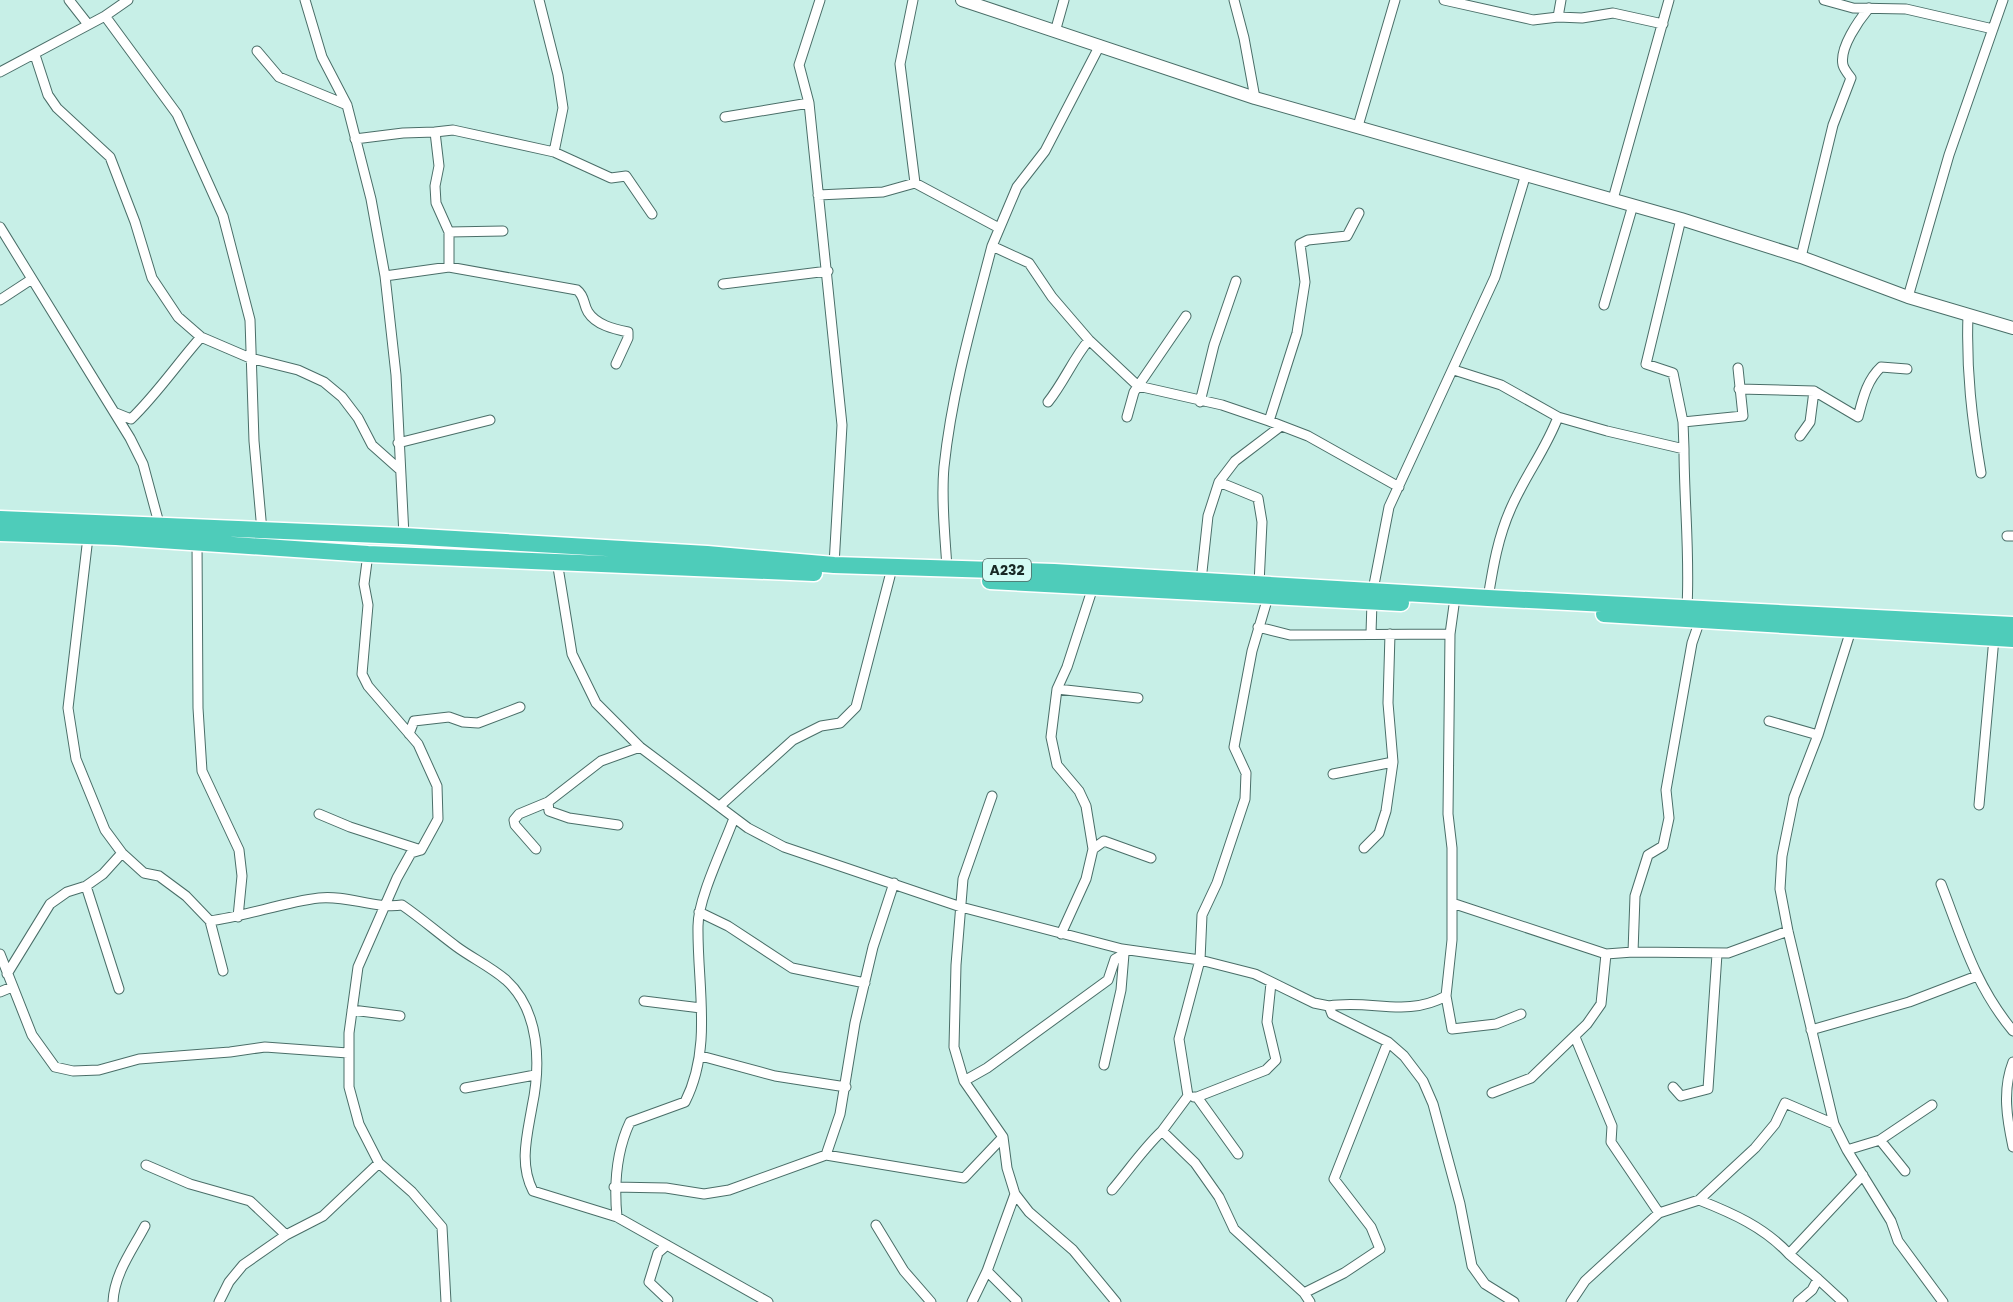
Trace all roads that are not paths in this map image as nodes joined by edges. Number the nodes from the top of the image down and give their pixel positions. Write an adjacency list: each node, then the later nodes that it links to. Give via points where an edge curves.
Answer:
1 (69, 0): 20 (street)
2 (128, 0): 18 (street)
3 (306, 0): 30 (street, via 322,57)
4 (539, 0): 35 (street, via 563,108)
5 (820, 0): 29 (street, via 800,65)
6 (912, 0): 37 (street, via 900,64)
7 (962, 0): 23 (street)
8 (1064, 0): 23 (street)
9 (1234, 0): 28 (street)
10 (1395, 0): 32 (street)
11 (1444, 0): 19 (street, via 1533,20)
12 (1561, 0): 19 (street)
13 (1669, 0): 21 (street)
14 (1824, 0): 16 (street)
15 (2002, 2): 17 (street); 22 (street)
16 (1869, 8): 22 (street, via 1906,9); 49 (street, via 1856,23 1843,56 1843,65 1851,78 1833,126)
17 (2013, 8)
18 (105, 16): 20 (street); 64 (street, via 177,114 219,205 250,320)
19 (1558, 17): 21 (street, via 1613,13)
20 (87, 24): 26 (street)
21 (1663, 24): 39 (street)
22 (1993, 29): 56 (street, via 1949,154)
23 (1055, 32): 24 (street)
24 (1100, 45): 28 (street); 45 (street, via 1045,151 1017,187)
25 (257, 51): 30 (street, via 279,77)
26 (35, 55): 27 (street); 62 (street, via 48,95 57,108 110,157 152,278 178,317)
27 (0, 72)
28 (1255, 98): 32 (street)
29 (809, 103): 31 (street); 38 (street)
30 (346, 105): 34 (street)
31 (725, 117)
32 (1358, 126): 36 (street)
33 (435, 132): 34 (street); 35 (street, via 453,130); 47 (street, via 439,166 436,203)
34 (355, 140): 52 (street)
35 (554, 152): 42 (street, via 611,178 626,176)
36 (1526, 174): 39 (street); 68 (street, via 1495,277)
37 (915, 183): 38 (street, via 883,192); 45 (street)
38 (818, 195): 51 (street)
39 (1613, 199): 40 (street)
40 (1633, 205): 43 (street); 58 (street)
41 (1359, 213): 78 (street, via 1347,236 1300,244 1305,282 1297,333)
42 (652, 214)
43 (1681, 219): 49 (street); 79 (street, via 1646,364 1673,373)
44 (0, 227): 53 (street)
45 (999, 228): 48 (street)
46 (502, 231): 47 (street)
47 (449, 232): 50 (street)
48 (992, 246): 63 (street, via 1029,263 1052,297); 98 (street, via 959,372 950,425 944,469)
49 (1801, 257): 56 (street)
50 (449, 267): 52 (street); 65 (street, via 577,290 592,316 609,329 628,332)
51 (828, 271): 55 (street); 97 (street, via 842,425)
52 (385, 276): 82 (street, via 396,375)
53 (33, 279): 57 (street); 74 (street)
54 (1236, 281): 73 (street)
55 (723, 284)
56 (1908, 297): 59 (street)
57 (0, 300)
58 (1604, 305)
59 (1968, 315): 61 (street); 85 (street, via 1966,364)
60 (1186, 316): 69 (street)
61 (2013, 328)
62 (201, 337): 64 (street); 74 (street, via 154,398 131,418)
63 (1089, 339): 69 (street); 72 (street)
64 (250, 358): 84 (street, via 298,370 324,382 342,397 372,445); 90 (street)
65 (616, 364)
66 (1738, 368): 70 (street)
67 (1907, 369): 71 (street, via 1881,367 1867,385 1858,417)
68 (1454, 370): 76 (street, via 1501,385); 87 (street)
69 (1138, 386): 73 (street); 75 (street)
70 (1739, 389): 71 (street); 79 (street, via 1743,416)
71 (1814, 391): 81 (street, via 1810,422)
72 (1048, 402)
73 (1200, 402): 78 (street)
74 (116, 413): 89 (street, via 143,464)
75 (1127, 417)
76 (1558, 417): 83 (street); 104 (street, via 1549,442 1511,508 1497,546)
77 (490, 420): 82 (street)
78 (1269, 421): 80 (street)
79 (1683, 422): 83 (street)
80 (1281, 426): 86 (street, via 1235,461); 87 (street, via 1308,436)
81 (1800, 436)
82 (398, 443): 84 (street)
83 (1684, 449): 106 (street)
84 (399, 469): 92 (street)
85 (1981, 474)
86 (1219, 482): 100 (street, via 1208,516); 102 (street, via 1258,498)
87 (1399, 487): 103 (street, via 1389,507)
88 (0, 519): 89 (highway, A232)
89 (160, 527): 90 (highway, A232)
90 (262, 531): 92 (highway, A232)
91 (0, 533): 93 (highway, A232)
92 (404, 536): 97 (highway, A232, via 716,554)
93 (88, 537): 94 (highway, A232); 137 (street, via 68,708 76,759 105,830)
94 (197, 542): 95 (highway, A232); 146 (street, via 202,771 239,850 242,876)
95 (368, 554): 96 (highway, A232); 121 (street, via 362,674 368,687)
96 (557, 561): 99 (highway, A232); 123 (street, via 572,654 596,703)
97 (834, 565): 98 (highway, A232)
98 (947, 568): 100 (highway, A232)
99 (890, 576): 101 (highway, A232); 128 (street, via 856,707 840,723 821,726 793,740)
100 (1201, 581): 102 (highway, A232)
101 (1093, 587): 102 (highway, A232); 117 (street, via 1068,668)
102 (1263, 590): 103 (highway, A232); 109 (street)
103 (1372, 596): 104 (highway, A232); 105 (highway, A232); 112 (street)
104 (1488, 598): 106 (highway, A232)
105 (1454, 605): 107 (highway, A232); 114 (street)
106 (1687, 607): 110 (highway, A232)
107 (1700, 620): 111 (highway, A232); 151 (street, via 1692,644 1666,790 1669,818 1663,846 1648,855 1635,896)
108 (2013, 625): 110 (highway, A232)
109 (1258, 627): 112 (street, via 1290,635); 155 (street, via 1234,747 1246,773 1245,799 1202,915)
110 (1927, 627): 111 (highway, A232); 115 (highway, A232)
111 (1851, 630): 122 (street)
112 (1371, 633): 113 (street)
113 (1390, 634): 114 (street); 124 (street, via 1388,703)
114 (1450, 634): 142 (street, via 1448,814)
115 (1994, 638): 116 (highway, A232); 129 (street)
116 (2013, 639)
117 (1057, 689): 118 (street); 135 (street, via 1051,737 1057,765 1086,806)
118 (1138, 698)
119 (520, 707): 121 (street, via 478,723 449,717 414,721)
120 (1769, 721): 122 (street)
121 (409, 734): 136 (street, via 427,760 437,786 438,819)
122 (1818, 735): 148 (street, via 1794,797 1782,856 1780,889)
123 (640, 747): 127 (street, via 601,761); 128 (street)
124 (1393, 762): 125 (street); 133 (street, via 1379,833)
125 (1333, 774)
126 (992, 796): 144 (street, via 963,879)
127 (548, 802): 132 (street, via 549,811 569,818); 134 (street, via 514,820)
128 (721, 805): 131 (street)
129 (1979, 806)
130 (319, 814): 136 (street)
131 (734, 818): 139 (street, via 784,847); 145 (street)
132 (618, 825)
133 (1364, 848)
134 (536, 849)
135 (1093, 849): 138 (street, via 1104,841); 149 (street, via 1086,879)
136 (422, 850): 143 (street, via 411,853)
137 (122, 853): 141 (street, via 104,874); 147 (street, via 144,873 159,876 186,896)
138 (1151, 858)
139 (894, 883): 144 (street); 159 (street)
140 (1941, 884): 158 (street)
141 (86, 886): 157 (street, via 67,892 50,904); 162 (street)
142 (1452, 903): 153 (street); 164 (street)
143 (385, 907): 146 (street, via 343,898 321,898); 168 (street, via 358,967); 179 (street, via 402,905 506,980 528,1006 535,1034)
144 (961, 907): 149 (street); 180 (street, via 954,1047)
145 (699, 912): 159 (street, via 792,968); 167 (street)
146 (238, 917): 147 (street)
147 (210, 921): 156 (street)
148 (1788, 931): 154 (street); 171 (street)
149 (1061, 934): 150 (street)
150 (1123, 952): 155 (street); 178 (street, via 1121,990); 180 (street, via 1115,960 1108,980)
151 (1633, 952): 153 (street); 154 (street)
152 (0, 954): 157 (street)
153 (1606, 954): 173 (street, via 1601,1004)
154 (1717, 954): 183 (street, via 1708,1089 1681,1096)
155 (1200, 960): 160 (street, via 1255,974); 185 (street, via 1179,1039)
156 (223, 971)
157 (7, 974): 161 (street)
158 (1977, 976): 171 (street, via 1909,1002); 172 (street, via 1991,1005)
159 (865, 983): 181 (street)
160 (1272, 983): 166 (street); 185 (street, via 1267,1022 1276,1060 1266,1070)
161 (12, 987): 163 (street); 175 (street, via 39,1048 55,1067 74,1071 99,1070 139,1059 265,1047)
162 (119, 989)
163 (0, 992)
164 (1446, 996): 166 (street, via 1429,1005 1408,1007); 169 (street, via 1452,1029 1496,1024)
165 (644, 1001): 167 (street)
166 (1329, 1006): 174 (street, via 1332,1014)
167 (701, 1008): 176 (street)
168 (352, 1010): 170 (street); 175 (street)
169 (1521, 1014)
170 (400, 1016)
171 (1811, 1030): 187 (street)
172 (2013, 1031)
173 (1575, 1037): 184 (street, via 1531,1078); 203 (street, via 1612,1126 1611,1142)
174 (1388, 1042): 212 (street, via 1334,1179 1371,1227 1380,1249); 223 (street, via 1423,1081 1433,1104 1472,1266 1485,1284)
175 (348, 1053): 195 (street, via 349,1087 359,1124)
176 (701, 1056): 181 (street, via 786,1078); 199 (street, via 685,1102 630,1122)
177 (2013, 1062): 191 (street, via 2007,1085)
178 (1104, 1065)
179 (535, 1075): 182 (street); 204 (street, via 524,1161 533,1191)
180 (964, 1081): 189 (street)
181 (846, 1087): 194 (street)
182 (465, 1088)
183 (1673, 1088)
184 (1492, 1093)
185 (1193, 1097): 188 (street); 193 (street)
186 (1932, 1105): 190 (street)
187 (1834, 1124): 192 (street); 202 (street, via 1785,1103 1775,1124 1755,1148)
188 (1162, 1131): 200 (street, via 1140,1152); 212 (street, via 1195,1163 1219,1197 1234,1229)
189 (1003, 1137): 194 (street, via 964,1178); 201 (street)
190 (1880, 1140): 192 (street); 197 (street)
191 (2013, 1147)
192 (1847, 1150): 198 (street)
193 (1238, 1154)
194 (826, 1155): 199 (street, via 729,1190 704,1194 666,1188)
195 (379, 1163): 207 (street, via 323,1216); 217 (street, via 412,1192 442,1227)
196 (146, 1165): 207 (street, via 190,1184 250,1201)
197 (1905, 1171)
198 (1863, 1175): 209 (street); 227 (street, via 1892,1221 1898,1241)
199 (614, 1187): 204 (street)
200 (1112, 1190)
201 (1015, 1194): 210 (street); 221 (street, via 1029,1212 1072,1250)
202 (1699, 1200): 203 (street); 209 (street, via 1773,1237)
203 (1659, 1213): 224 (street, via 1585,1281)
204 (617, 1217): 208 (street)
205 (876, 1225): 219 (street, via 904,1271)
206 (146, 1226): 215 (street, via 120,1273)
207 (286, 1235): 216 (street, via 243,1265)
208 (667, 1245): 213 (street, via 658,1253 650,1282); 218 (street)
209 (1789, 1254): 211 (street)
210 (987, 1271): 214 (street); 220 (street)
211 (1818, 1279): 225 (street); 226 (street)
212 (1304, 1293): 222 (street)
213 (668, 1300)
214 (1017, 1301)
215 (113, 1302)
216 (219, 1302)
217 (446, 1302)
218 (768, 1302)
219 (931, 1302)
220 (972, 1302)
221 (1116, 1302)
222 (1311, 1302)
223 (1514, 1302)
224 (1570, 1302)
225 (1798, 1302)
226 (1843, 1302)
227 (1943, 1302)

